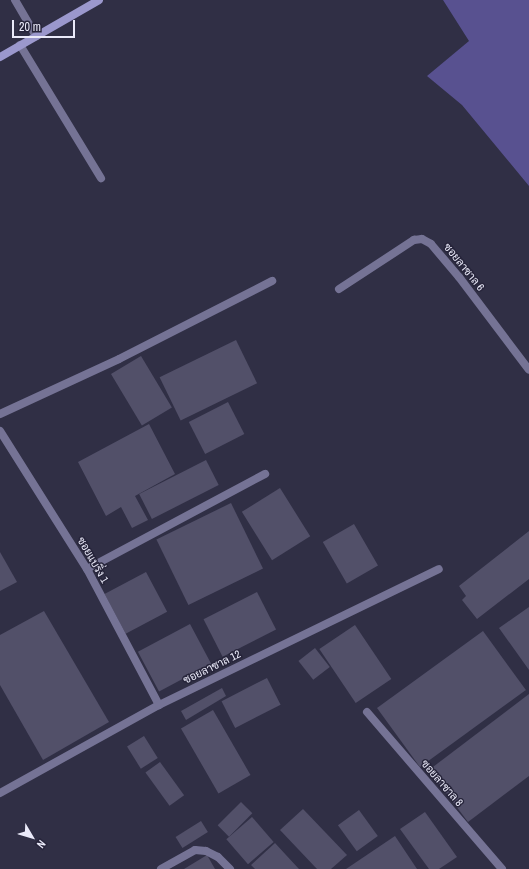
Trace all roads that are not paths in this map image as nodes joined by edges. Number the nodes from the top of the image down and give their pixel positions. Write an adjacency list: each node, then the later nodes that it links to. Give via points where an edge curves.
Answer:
1 (15, 0): 3 (street)
2 (99, 0): 3 (main road)
3 (36, 36): 4 (main road)
4 (20, 45): 5 (main road); 6 (street)
5 (0, 57)
6 (101, 178)
7 (272, 281): 10 (street, via 119,359)
8 (339, 289): 9 (street, ซอยลาซาล 6, via 414,240 422,239 431,244 459,277)
9 (529, 370)
10 (0, 414)
11 (0, 431): 13 (street, ซอยแบริ่ง 1)
12 (265, 474): 13 (street)
13 (87, 569): 15 (street, ซอยแบริ่ง 1)
14 (439, 569): 15 (street, ซอยลาซาล 12)
15 (159, 705): 17 (street, ซอยลาซาล 12)
16 (367, 712): 20 (street, ซอยลาซาล 8)
17 (0, 793)
18 (161, 869): 19 (street, via 196,850 206,850)
19 (230, 869)
20 (502, 869)

